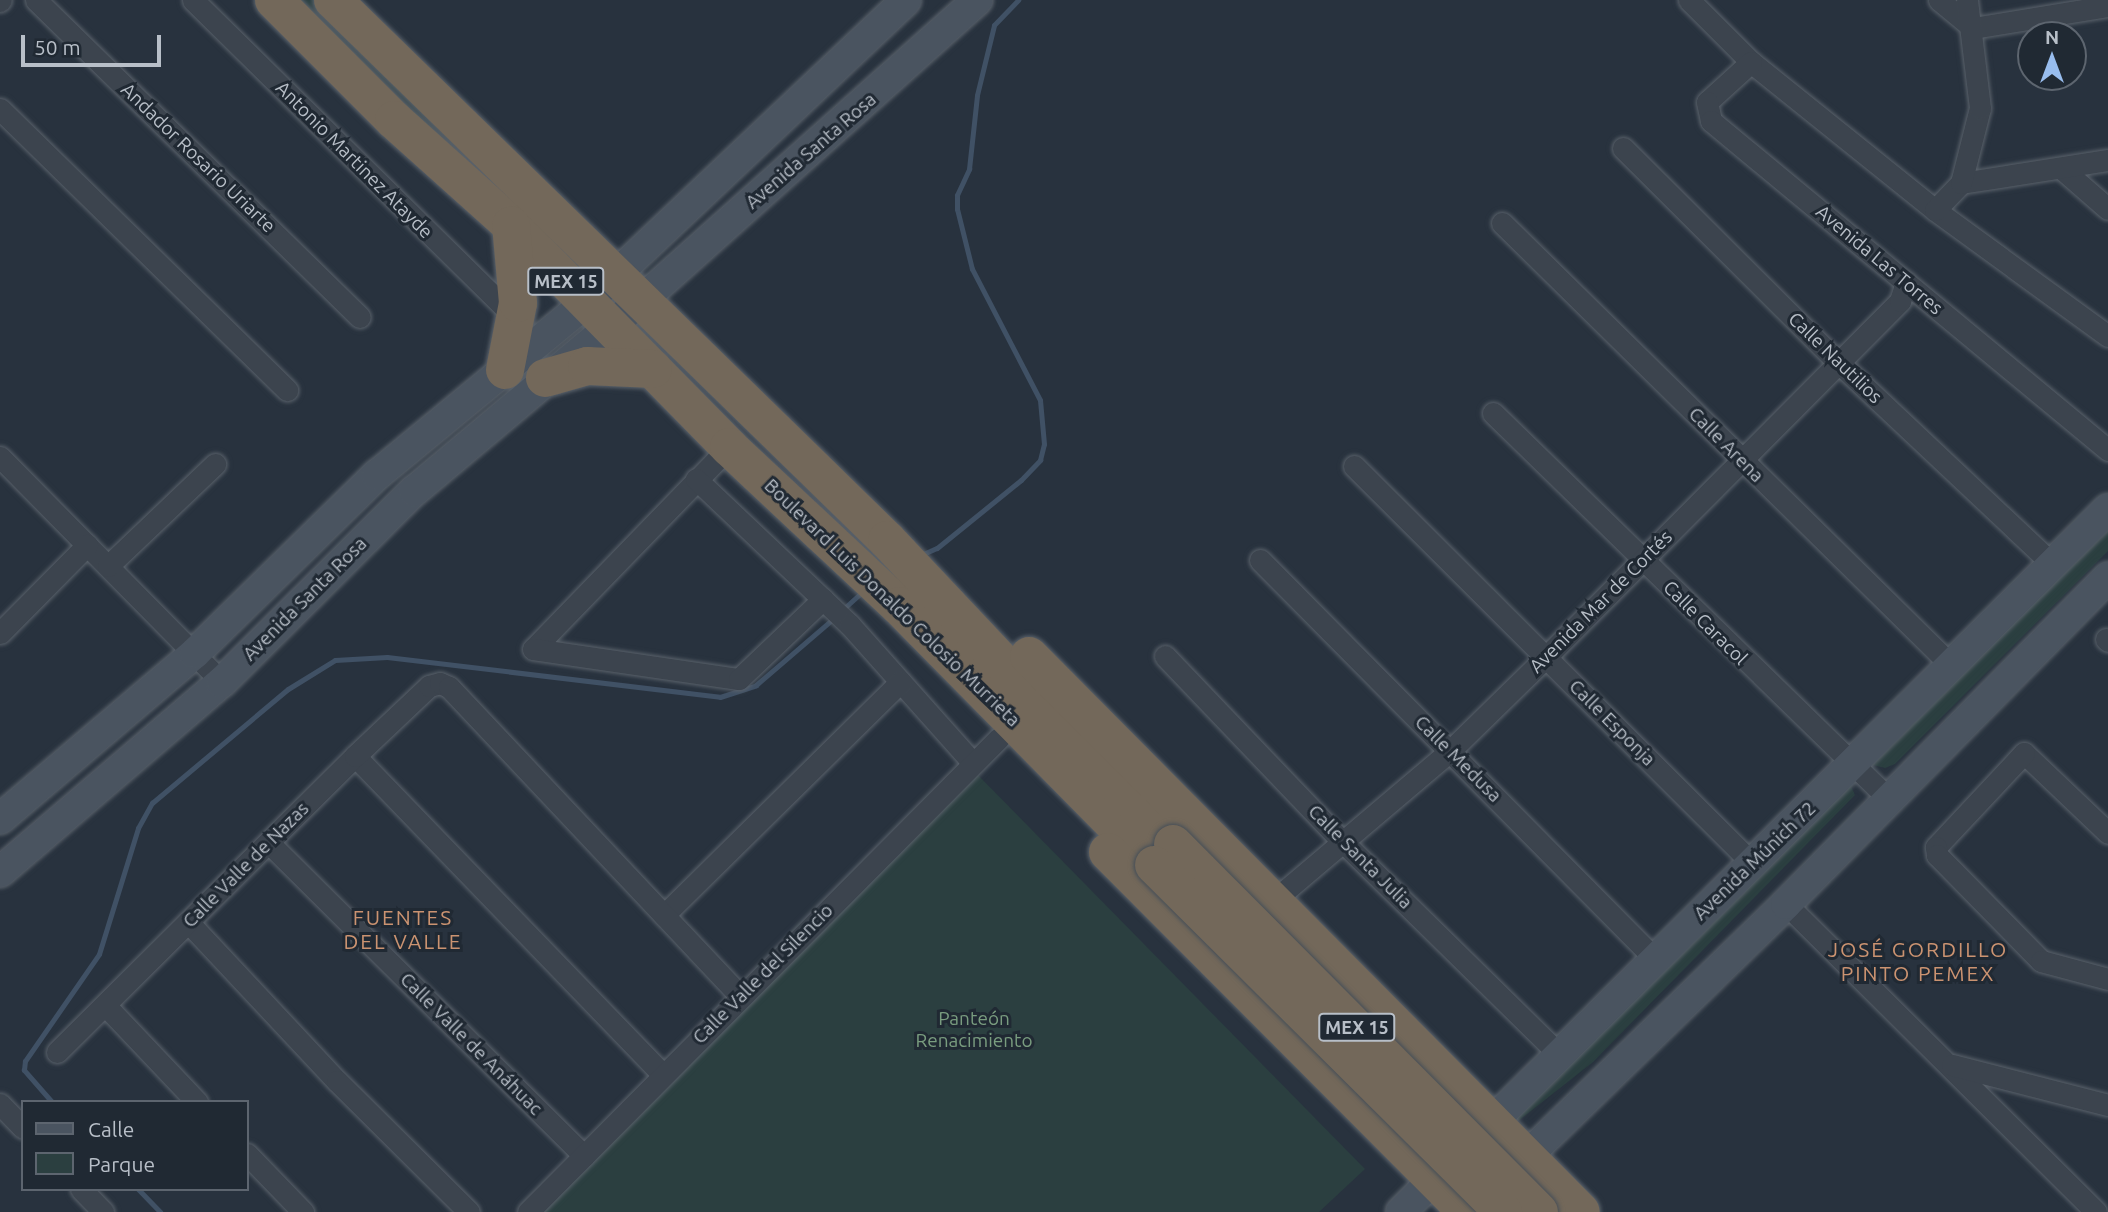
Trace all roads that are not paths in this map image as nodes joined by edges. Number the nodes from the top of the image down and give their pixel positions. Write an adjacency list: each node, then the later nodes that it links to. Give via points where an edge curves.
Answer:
1 (36, 0): 25 (street, Andador Rosario Uriarte)
2 (193, 0): 26 (street, Antonio Martinez Atayde)
3 (274, 0): 21 (highway, Boulevard Luis Donaldo Colosio Murrieta / MEX 15, via 394,120)
4 (333, 0): 23 (highway, Boulevard Luis Donaldo Colosio Murrieta / MEX 15)
5 (906, 0): 23 (main road)
6 (978, 0): 23 (main road, Avenida Santa Rosa)
7 (1689, 0): 12 (street)
8 (1939, 0): 11 (street)
9 (1968, 0): 11 (street)
10 (2108, 6): 11 (street)
11 (1973, 28): 17 (street, via 1981,93)
12 (1751, 62): 19 (street); 22 (street, Avenida Las Torres, via 1707,102 1711,121)
13 (0, 109): 32 (street)
14 (1623, 148): 28 (street, Calle Nautilios)
15 (2108, 160): 16 (street)
16 (2061, 168): 17 (street); 18 (street)
17 (1961, 183): 19 (street)
18 (2108, 209)
19 (1935, 210): 27 (street)
20 (1502, 223): 37 (street, Calle Arena)
21 (511, 225): 24 (highway, Boulevard Luis Donaldo Colosio Murrieta / MEX 15); 26 (highway, MEX 15)
22 (1906, 282): 28 (street, Avenida Mar de Cortés, via 1900,301); 35 (street, Avenida Las Torres)
23 (628, 288): 24 (main road, MEX 15); 48 (highway, Boulevard Luis Donaldo Colosio Murrieta / MEX 15)
24 (598, 314): 29 (highway, Boulevard Luis Donaldo Colosio Murrieta / MEX 15); 30 (main road, Avenida Santa Rosa); 31 (main road, Avenida Santa Rosa)
25 (360, 317)
26 (516, 319): 30 (highway, MEX 15)
27 (2108, 336)
28 (1837, 361): 37 (street, Avenida Mar de Cortés); 45 (street, Calle Nautilios)
29 (653, 369): 31 (highway, via 587,366); 34 (highway, Boulevard Luis Donaldo Colosio Murrieta / MEX 15)
30 (505, 370): 52 (main road, Avenida Santa Rosa, via 377,475)
31 (545, 378): 56 (main road, Avenida Santa Rosa, via 414,491)
32 (287, 390)
33 (1493, 413): 44 (street, Calle Caracol)
34 (729, 447): 40 (street); 49 (highway, Boulevard Luis Donaldo Colosio Murrieta / MEX 15)
35 (2108, 450)
36 (0, 457): 42 (street)
37 (1741, 459): 44 (street, Avenida Mar de Cortés); 55 (street, Calle Arena)
38 (215, 464): 46 (street)
39 (1354, 466): 54 (street, Calle Esponja)
40 (696, 479): 50 (street); 50 (street, via 532,646 536,651 739,679)
41 (2108, 509): 45 (main road, Avenida Múnich 72)
42 (87, 545): 46 (street); 51 (street)
43 (1260, 560): 59 (street, Calle Medusa)
44 (1642, 561): 54 (street, Avenida Mar de Cortés); 61 (street, Calle Caracol)
45 (2051, 563): 55 (main road, Avenida Múnich 72)
46 (108, 566): 52 (street)
47 (2108, 578): 62 (main road)
48 (926, 582): 67 (highway, Boulevard Luis Donaldo Colosio Murrieta / MEX 15); 70 (highway, via 971,601)
49 (892, 600): 58 (highway, via 905,639); 67 (highway, Boulevard Luis Donaldo Colosio Murrieta / MEX 15)
50 (836, 611): 57 (street)
51 (4, 620)
52 (195, 653): 56 (street); 63 (main road, Avenida Santa Rosa)
53 (1165, 656): 65 (street, Calle Santa Julia)
54 (1546, 657): 59 (street, Avenida Mar de Cortés); 68 (street, Calle Esponja)
55 (1952, 666): 61 (main road, Avenida Múnich 72)
56 (222, 682): 69 (main road, Avenida Santa Rosa)
57 (900, 682): 58 (street); 72 (street)
58 (986, 750): 76 (street, Calle Valle del Silencio); 83 (highway)
59 (1450, 751): 65 (street, Avenida Mar de Cortés); 74 (street, Calle Medusa)
60 (355, 756): 66 (street, Calle Valle de Nazas); 72 (street, Calle Valle de Nazas, via 429,685 449,687); 82 (street)
61 (1852, 767): 62 (street, Calle Caracol); 68 (main road, Avenida Múnich 72)
62 (1890, 800): 71 (main road)
63 (0, 819)
64 (2108, 833): 75 (street, via 2030,754 2018,755 1936,847 1937,855 2041,961)
65 (1342, 841): 70 (street, Avenida Mar de Cortés); 80 (street, Calle Santa Julia)
66 (269, 843): 73 (street, Calle Valle de Nazas); 90 (street, Calle Valle de Anáhuac)
67 (1163, 854): 101 (highway, Boulevard Luis Donaldo Colosio Murrieta / MEX 15, bridge); 102 (highway, Boulevard Luis Donaldo Colosio Murrieta / MEX 15, bridge)
68 (1751, 862): 74 (main road, Avenida Múnich 72)
69 (0, 872)
70 (1273, 901): 78 (highway)
71 (1786, 904): 81 (street); 91 (main road)
72 (664, 915): 76 (street)
73 (188, 922): 77 (street, Calle Valle de Nazas); 96 (street, via 337,1081)
74 (1655, 959): 80 (main road, Avenida Múnich 72)
75 (2108, 979)
76 (740, 996): 82 (street, Calle Valle del Silencio)
77 (105, 1005): 79 (street, Calle Valle de Nazas); 84 (street)
78 (1415, 1049): 83 (highway, via 1417,1075 1404,1096 1380,1103); 87 (highway)
79 (57, 1052)
80 (1559, 1054): 87 (main road, Avenida Múnich 72)
81 (1950, 1065): 86 (street); 106 (street)
82 (663, 1075): 90 (street, Calle Valle del Silencio)
83 (1352, 1098): 92 (highway)
84 (195, 1100)
85 (0, 1104): 88 (street)
86 (2108, 1105)
87 (1490, 1124): 91 (highway); 92 (highway, Avenida Múnich 72)
88 (21, 1126)
89 (248, 1155): 95 (street)
90 (584, 1156): 97 (street, Calle Valle del Silencio)
91 (1525, 1157): 100 (highway); 105 (highway)
92 (1433, 1180): 98 (main road, Avenida Múnich 72); 99 (highway)
93 (83, 1191): 94 (street)
94 (103, 1212)
95 (303, 1212)
96 (469, 1212)
97 (528, 1212)
98 (1401, 1212)
99 (1467, 1212)
100 (1474, 1212)
101 (1503, 1212)
102 (1539, 1212)
103 (1546, 1212): 104 (highway)
104 (1570, 1212)
105 (1581, 1212)
106 (2096, 1212)

